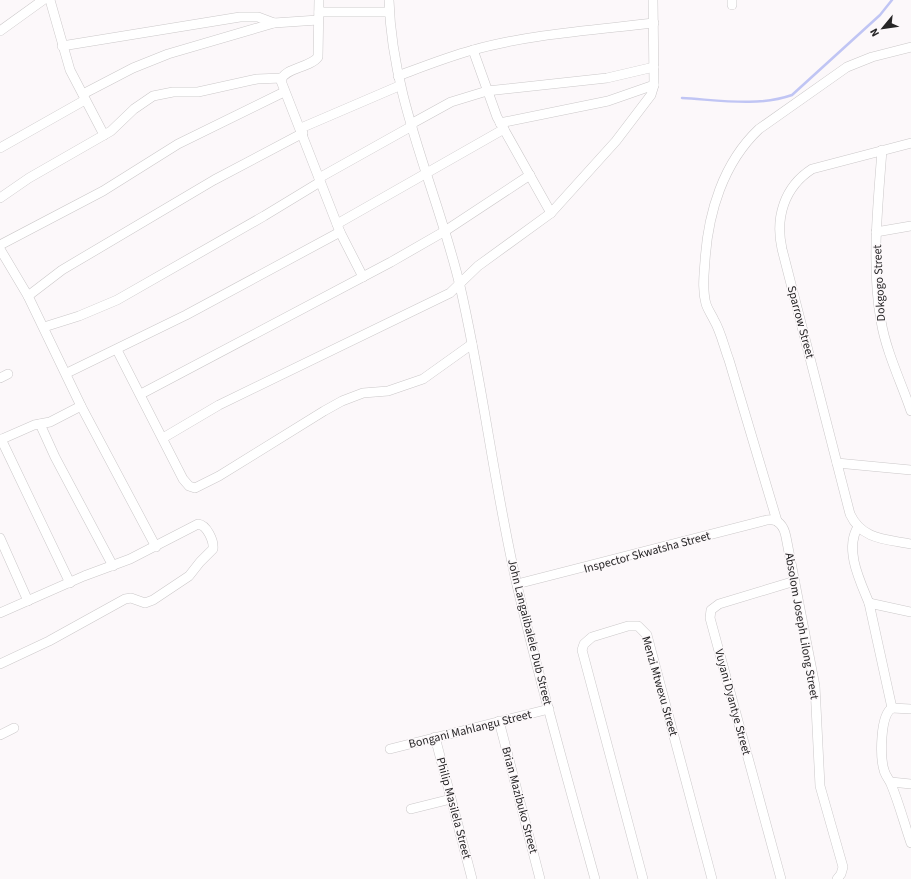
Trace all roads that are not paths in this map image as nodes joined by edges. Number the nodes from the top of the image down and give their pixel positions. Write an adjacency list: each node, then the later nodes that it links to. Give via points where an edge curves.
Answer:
1 (43, 0): 10 (street)
2 (50, 0): 11 (street)
3 (319, 0): 7 (street)
4 (389, 0): 6 (street, John Langalibalele Dub Street)
5 (653, 0): 9 (street)
6 (389, 12): 7 (street); 15 (street, John Langalibalele Dub Street)
7 (318, 16): 8 (street); 16 (street, via 318,57)
8 (274, 23): 11 (street, via 258,16 240,17); 21 (street, via 168,54 133,68)
9 (654, 23): 13 (street, via 522,39); 14 (street)
10 (0, 31)
11 (62, 46): 21 (street, via 70,70)
12 (911, 47): 55 (street, Absolom Joseph Lilong Street, via 872,57 847,67 759,129 734,163 716,197 711,213 703,281 706,304 729,360)
13 (473, 50): 15 (street); 19 (street)
14 (654, 67): 17 (street); 19 (street, via 607,78)
15 (398, 76): 18 (street, John Langalibalele Dub Street)
16 (282, 78): 20 (street); 25 (street, via 227,84 198,92 162,93 146,100)
17 (654, 85): 23 (street, via 608,101); 33 (street, via 651,95 616,141)
18 (400, 86): 22 (street, John Langalibalele Dub Street); 24 (street)
19 (487, 91): 22 (street, via 445,104); 23 (street)
20 (284, 92): 24 (street); 38 (street, via 178,144 103,191)
21 (84, 97): 25 (street); 27 (street)
22 (412, 125): 29 (street, John Langalibalele Dub Street); 31 (street)
23 (502, 126): 29 (street); 30 (street)
24 (302, 131): 31 (street); 42 (street, via 62,270)
25 (104, 135): 32 (street, via 41,170)
26 (911, 143): 28 (street, Sparrow Street)
27 (0, 148)
28 (882, 150): 37 (street, Dokgogo Street); 53 (street, Sparrow Street, via 819,166 807,173 792,190 780,215 779,235 782,249)
29 (425, 172): 35 (street); 36 (street, John Langalibalele Dub Street)
30 (530, 175): 33 (street); 36 (street)
31 (319, 180): 35 (street); 43 (street, via 264,216 117,300)
32 (0, 198)
33 (551, 213): 41 (street, via 478,266)
34 (911, 226): 37 (street)
35 (338, 228): 40 (street); 45 (street, via 186,315)
36 (445, 231): 40 (street); 41 (street, John Langalibalele Dub Street)
37 (876, 232): 49 (street, Dokgogo Street, via 881,321)
38 (0, 245)
39 (0, 249): 42 (street)
40 (363, 277): 47 (street)
41 (460, 285): 44 (street, John Langalibalele Dub Street); 51 (street, via 442,298 219,405)
42 (28, 296): 43 (street)
43 (44, 327): 46 (street)
44 (472, 344): 51 (street, via 423,379 388,391 363,393 342,401 199,487 192,488 186,484); 63 (street, John Langalibalele Dub Street)
45 (117, 350): 46 (street); 47 (street)
46 (67, 374): 48 (street)
47 (141, 394): 51 (street)
48 (81, 406): 50 (street); 59 (street)
49 (911, 411)
50 (40, 424): 52 (street); 60 (street, via 58,464)
51 (163, 438)
52 (0, 439): 62 (street)
53 (837, 463): 54 (street); 56 (street, Sparrow Street, via 850,514)
54 (911, 470)
55 (777, 521): 61 (street, Absolom Joseph Lilong Street, via 785,531); 63 (street, Inspector Skwatsha Street, via 766,520)
56 (858, 528): 58 (street, via 869,534); 65 (street, via 852,541 853,554)
57 (0, 538): 64 (street)
58 (911, 544)
59 (156, 547): 60 (street); 68 (street, via 200,524 210,536 214,547 189,576 153,600 145,602 125,599 49,641)
60 (113, 566): 62 (street)
61 (795, 581): 82 (street, Absolom Joseph Lilong Street, via 815,686 820,786 842,864); 88 (street, Vuyani Dyantye Street, via 719,604 711,610 710,618)
62 (70, 583): 64 (street)
63 (517, 584): 70 (street, John Langalibalele Dub Street)
64 (28, 601): 67 (street)
65 (869, 603): 66 (street); 69 (street)
66 (911, 612)
67 (0, 613)
68 (0, 664)
69 (892, 708): 71 (street); 77 (street, via 886,714 883,725 882,762)
70 (549, 709): 72 (street, Bongani Mahlangu Street); 85 (street, John Langalibalele Dub Street)
71 (911, 709)
72 (499, 721): 75 (street, Bongani Mahlangu Street); 84 (street, Brian Mazibuko Street)
73 (14, 728): 74 (street)
74 (0, 735)
75 (435, 737): 76 (street, Bongani Mahlangu Street); 79 (street, Philip Masilela Street)
76 (390, 749)
77 (891, 782): 78 (street); 81 (street)
78 (911, 784)
79 (451, 799): 80 (street); 83 (street, Philip Masilela Street)
80 (412, 809)
81 (911, 843)
82 (840, 877)
83 (472, 879)
84 (540, 879)
85 (595, 879)
86 (643, 879): 87 (street, Menzi Mtwexu Street, via 582,650 584,644 592,637 632,625 642,628 646,635)
87 (712, 879)
88 (781, 879)

